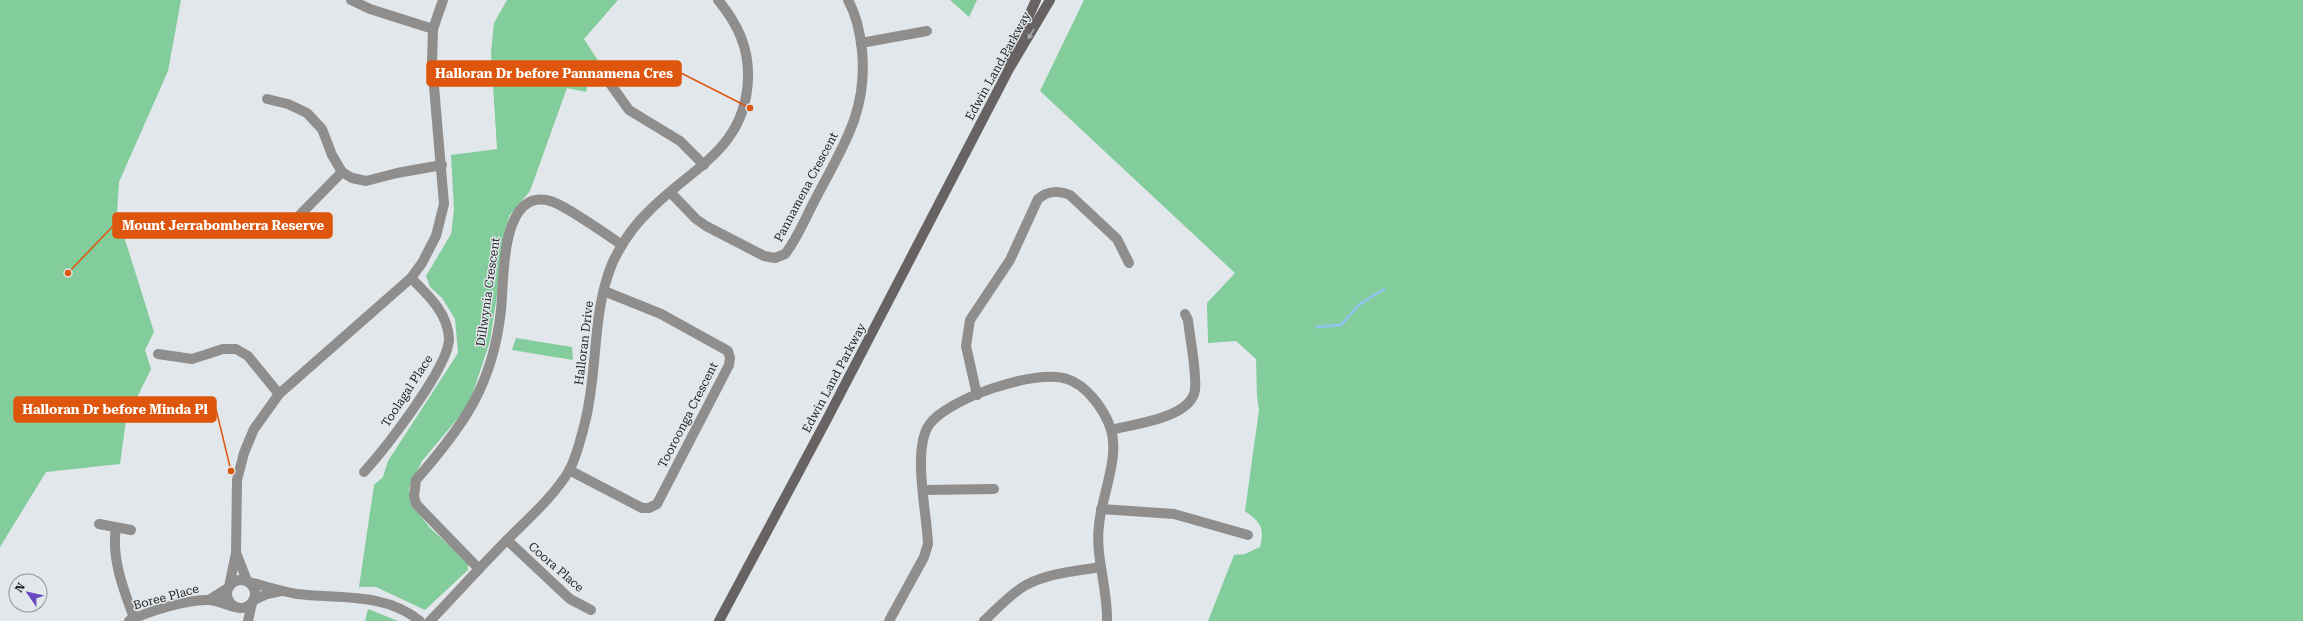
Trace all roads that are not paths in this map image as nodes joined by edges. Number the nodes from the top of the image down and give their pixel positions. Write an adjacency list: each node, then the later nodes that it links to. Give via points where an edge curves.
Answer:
1 (351, 0): 7 (street, via 370,9)
2 (443, 0): 7 (street)
3 (718, 0): 14 (street, Halloran Drive, via 733,20 742,38 748,86 745,102 732,135)
4 (848, 0): 9 (street, Pannamena Crescent, via 859,27)
5 (1036, 0): 12 (main road, Edwin Land Parkway)
6 (1050, 0): 12 (main road, Edwin Land Parkway, one-way to 12, via 1009,69)
7 (432, 29): 13 (street, via 432,63)
8 (927, 31): 9 (street)
9 (861, 43): 16 (street, Pannamena Crescent, via 863,82 854,124 783,256 764,256 706,226)
10 (609, 82): 14 (street, via 629,110 680,141)
11 (267, 99): 15 (street, via 288,104 307,113 322,129)
12 (969, 145): 53 (main road, Edwin Land Parkway)
13 (442, 165): 15 (street, via 366,181 352,178); 20 (street, via 444,204 440,226 422,263)
14 (704, 165): 16 (street, Halloran Drive)
15 (342, 172): 17 (street, via 288,227 273,232 247,224)
16 (671, 193): 18 (street, Halloran Drive, via 651,208)
17 (227, 224)
18 (622, 245): 21 (street, Halloran Drive, via 612,265); 39 (street, Dillwynia Crescent, via 551,201 533,201 521,208 516,215 509,236 494,349 484,383 471,409 416,480 414,488 416,504)
19 (1129, 263): 25 (street, via 1114,236 1070,196 1055,192 1039,197 1010,260 970,320 966,346)
20 (411, 278): 24 (street); 28 (street, Toolagal Place, via 443,314 449,339 445,355 436,372 387,445)
21 (604, 291): 27 (street, Halloran Drive, via 598,320 589,406 580,442); 27 (street, Tooroonga Crescent, via 661,314 728,351 729,365 657,504 642,508)
22 (1186, 314): 26 (street, via 1195,390 1191,401 1179,412)
23 (158, 354): 24 (street, via 192,359 223,349 236,349 248,356)
24 (279, 394): 37 (street, via 254,429 244,453 237,480)
25 (977, 395): 26 (street, via 1036,377 1067,378 1080,385 1090,396 1103,412); 30 (street, via 951,406 929,425 922,447 921,473)
26 (1111, 430): 31 (street, via 1114,458)
27 (569, 470): 36 (street, Halloran Drive, via 551,494)
28 (364, 472)
29 (994, 489): 30 (street)
30 (924, 490): 48 (street, via 928,544)
31 (1100, 509): 35 (street, via 1174,514); 38 (street, via 1098,536)
32 (99, 524): 33 (street)
33 (116, 528): 34 (street); 47 (street, via 115,541 120,579)
34 (131, 530)
35 (1248, 536)
36 (507, 540): 39 (street, Halloran Drive); 46 (street, Coora Place, via 570,599)
37 (236, 553): 40 (street, via 240,568); 41 (street)
38 (1101, 567): 54 (street, via 1044,577 1009,597); 55 (street)
39 (479, 569): 52 (street, Halloran Drive)
40 (248, 582): 41 (street, via 237,580); 42 (street); 44 (street, via 255,590)
41 (228, 588): 43 (street, Boree Place); 45 (street, via 228,600)
42 (280, 591): 44 (street, via 267,594); 51 (street, via 354,596 396,607)
43 (209, 600): 45 (street, Boree Place); 47 (street, Boree Place, via 180,605)
44 (253, 602): 45 (street, via 244,608); 50 (street)
45 (236, 608): 49 (street)
46 (591, 610)
47 (132, 620)
48 (892, 620)
49 (243, 621)
50 (248, 621)
51 (420, 621)
52 (430, 621)
53 (719, 621)
54 (984, 621)
55 (1107, 621)

